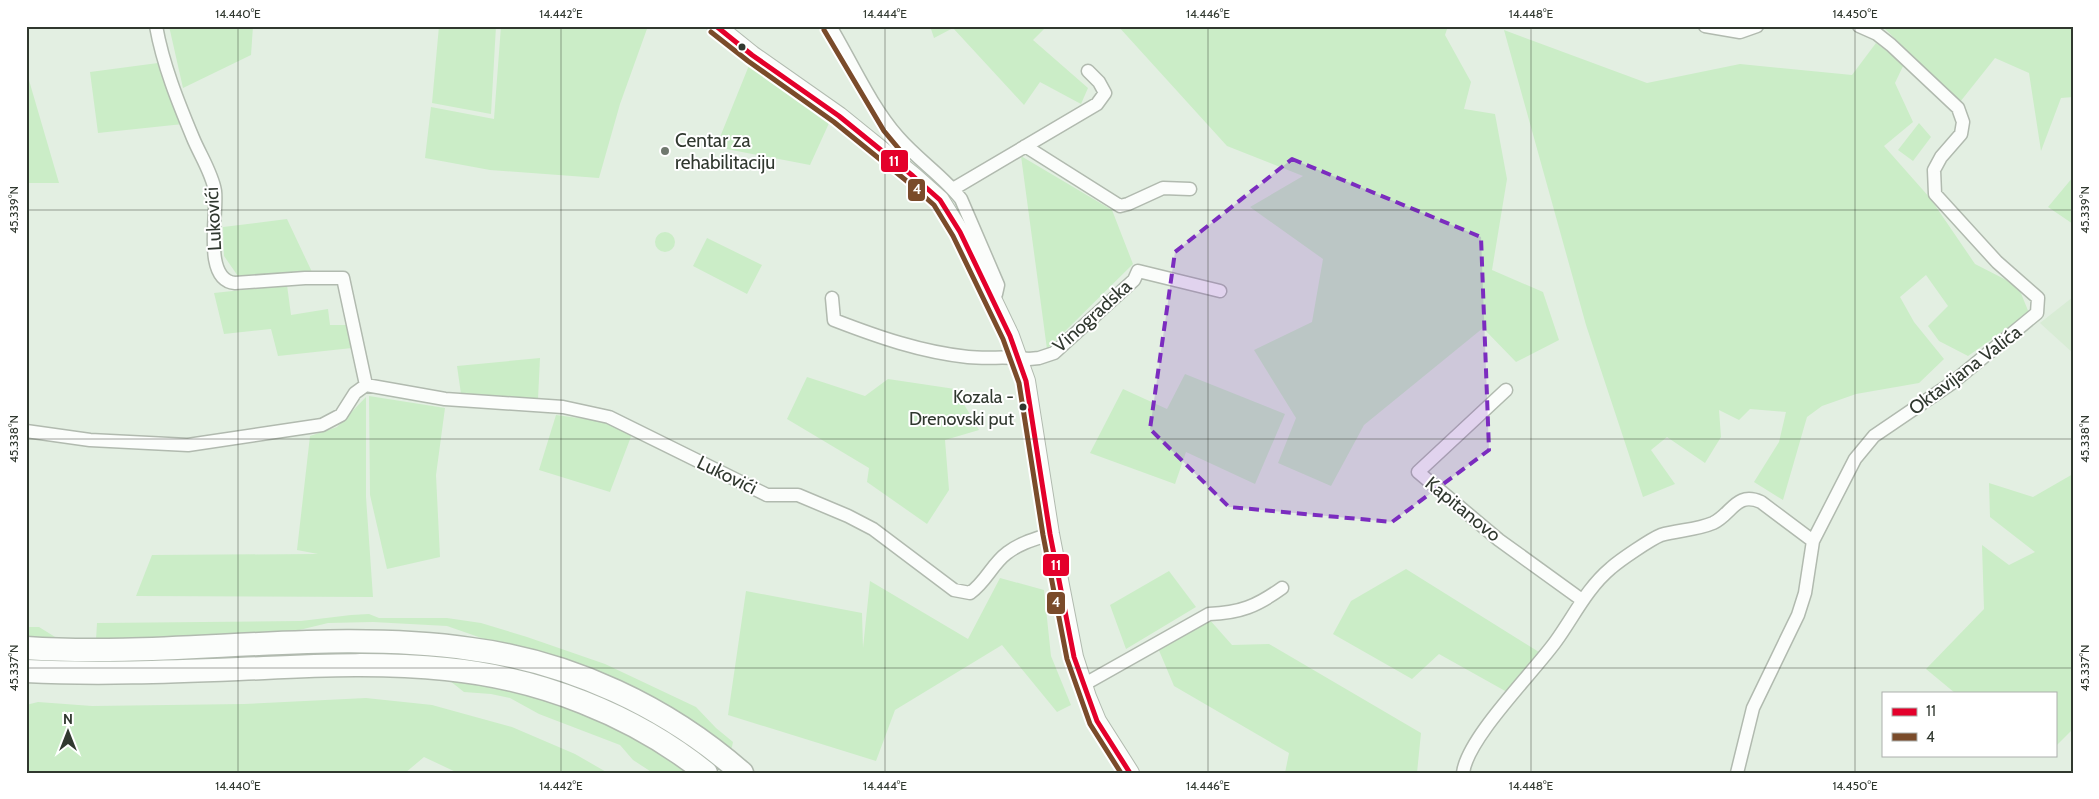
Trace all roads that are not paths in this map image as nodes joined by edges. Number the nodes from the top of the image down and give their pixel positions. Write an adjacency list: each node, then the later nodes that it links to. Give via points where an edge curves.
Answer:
1 (156, 26): 15 (street, Lukovići, via 172,87 213,182 216,204 213,245 220,274 229,283 343,278)
2 (716, 26): 13 (main road, via 839,116 935,196 960,232)
3 (830, 26): 9 (street, via 890,127)
4 (1704, 26): 5 (street, via 1740,32)
5 (1757, 26)
6 (1859, 26): 19 (street, Oktavijana Valića, via 1892,44 1958,108 1963,122 1961,134 1934,170 1936,194 1997,262 2038,298 2037,313 1952,383 1874,436 1855,459)
7 (1088, 71): 8 (street, via 1105,93 1097,104)
8 (1025, 146): 9 (street); 10 (street, via 1120,206 1163,188)
9 (953, 189): 13 (street, via 961,199 995,275 998,285)
10 (1190, 189)
11 (1220, 291): 14 (street, Vinogradska, via 1138,271 1134,280 1054,353 1039,358)
12 (832, 298): 14 (street, via 834,320 900,344 969,357)
13 (992, 298): 14 (main road)
14 (1019, 357): 18 (main road, via 1028,390)
15 (366, 385): 17 (street, via 355,393 342,415 322,425 188,445 90,440); 18 (street, Lukovići, via 445,399 563,407 609,417 767,495 798,495 848,516 872,529 954,590 970,593 980,586 1007,553)
16 (1506, 390): 21 (street, Kapitanovo, via 1418,472 1500,540)
17 (26, 431)
18 (1050, 534): 24 (main road)
19 (1813, 541): 21 (street, via 1760,502 1752,498 1741,500 1714,522 1659,536 1610,568); 29 (street, Oktavijana Valića, via 1798,615 1753,708)
20 (1282, 588): 24 (street, via 1249,608 1209,614)
21 (1582, 600): 28 (street, via 1556,641 1475,742)
22 (26, 648): 26 (highway, via 144,649 380,642 471,648 556,668 616,691 681,726)
23 (26, 672): 25 (highway, via 384,665 477,673 540,687 595,707 651,735)
24 (1082, 684): 27 (main road, via 1097,721)
25 (706, 773)
26 (742, 773)
27 (1130, 773)
28 (1463, 773)
29 (1737, 773)

